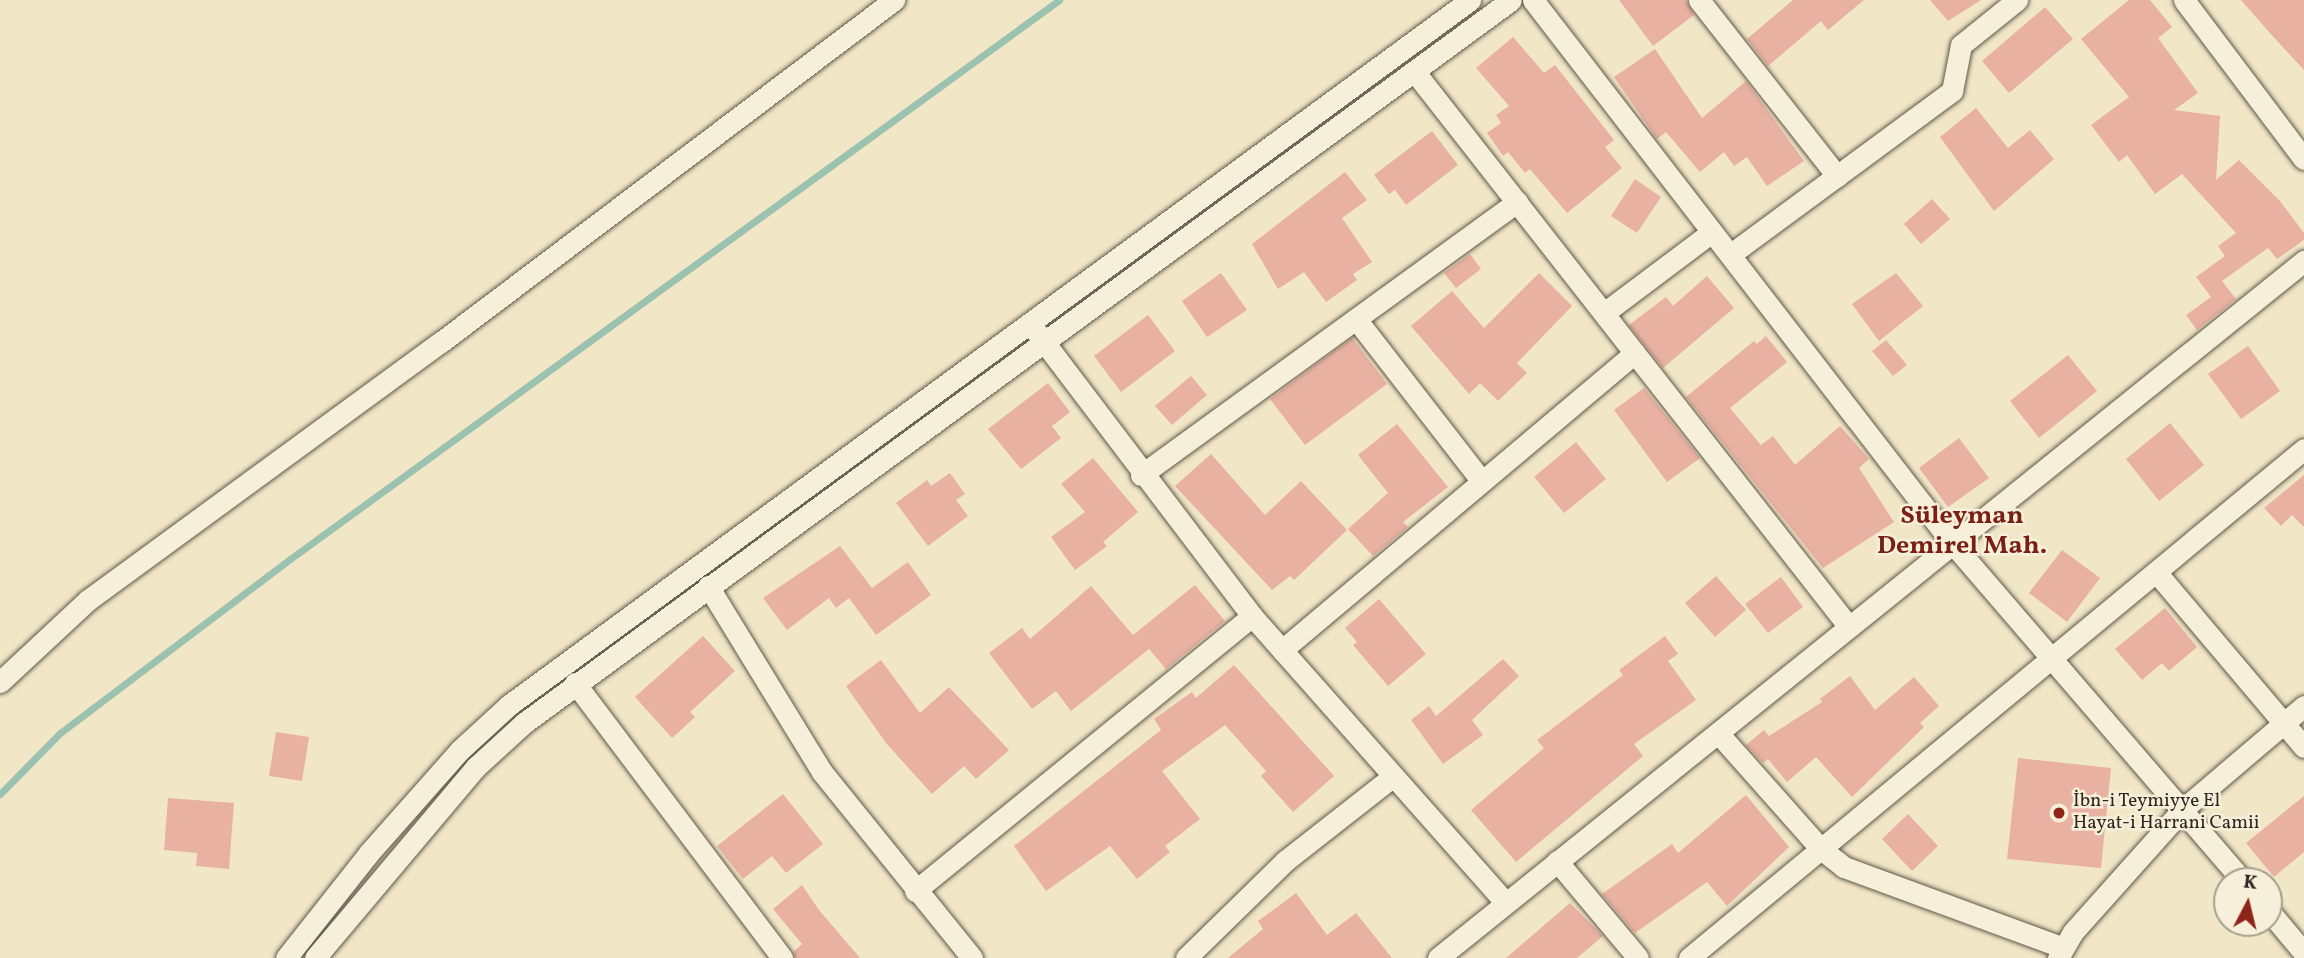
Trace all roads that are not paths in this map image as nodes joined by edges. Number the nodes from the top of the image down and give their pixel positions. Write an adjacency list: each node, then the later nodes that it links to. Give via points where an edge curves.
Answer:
1 (894, 0): 30 (street, via 441,342 88,600)
2 (1470, 0): 17 (street)
3 (1511, 0): 8 (street)
4 (1533, 0): 12 (street)
5 (1699, 0): 10 (street)
6 (2017, 0): 10 (street, via 1961,45 1952,91)
7 (2184, 0): 9 (street)
8 (1414, 71): 11 (street); 18 (street)
9 (2304, 159)
10 (1837, 176): 13 (street)
11 (1517, 202): 15 (street); 16 (street)
12 (1712, 232): 13 (street); 15 (street)
13 (1731, 254): 23 (street)
14 (2304, 261): 23 (street)
15 (1604, 313): 19 (street)
16 (1356, 319): 21 (street); 22 (street)
17 (1028, 320): 18 (street); 46 (street, via 509,705 460,750 368,854)
18 (1042, 340): 21 (street); 25 (street)
19 (1635, 353): 22 (street); 27 (street)
20 (2304, 449): 24 (street)
21 (1141, 475): 26 (street)
22 (1481, 480): 28 (street)
23 (1953, 544): 27 (street); 29 (street)
24 (2156, 572): 29 (street); 33 (street)
25 (708, 586): 31 (street); 41 (street, via 822,772)
26 (1252, 615): 28 (street); 41 (street)
27 (1849, 627): 34 (street)
28 (1282, 650): 36 (street)
29 (2049, 660): 37 (street); 38 (street)
30 (0, 682)
31 (575, 683): 47 (street, via 476,767 384,871); 48 (street)
32 (2304, 706): 33 (street)
33 (2283, 724): 35 (street); 37 (street)
34 (1718, 733): 38 (street); 39 (street)
35 (2304, 747)
36 (1391, 778): 42 (street); 50 (street, via 1285,862)
37 (2183, 810): 40 (street); 44 (street, via 2129,865)
38 (1821, 849): 44 (street, via 1867,879); 53 (street)
39 (1557, 861): 42 (street); 52 (street)
40 (2231, 867)
41 (915, 891): 49 (street)
42 (1506, 903): 51 (street)
43 (2283, 928): 45 (street)
44 (2060, 953)
45 (2304, 953)
46 (286, 958)
47 (316, 958)
48 (782, 958)
49 (972, 958)
50 (1186, 958)
51 (1438, 958)
52 (1638, 958)
53 (1689, 958)

